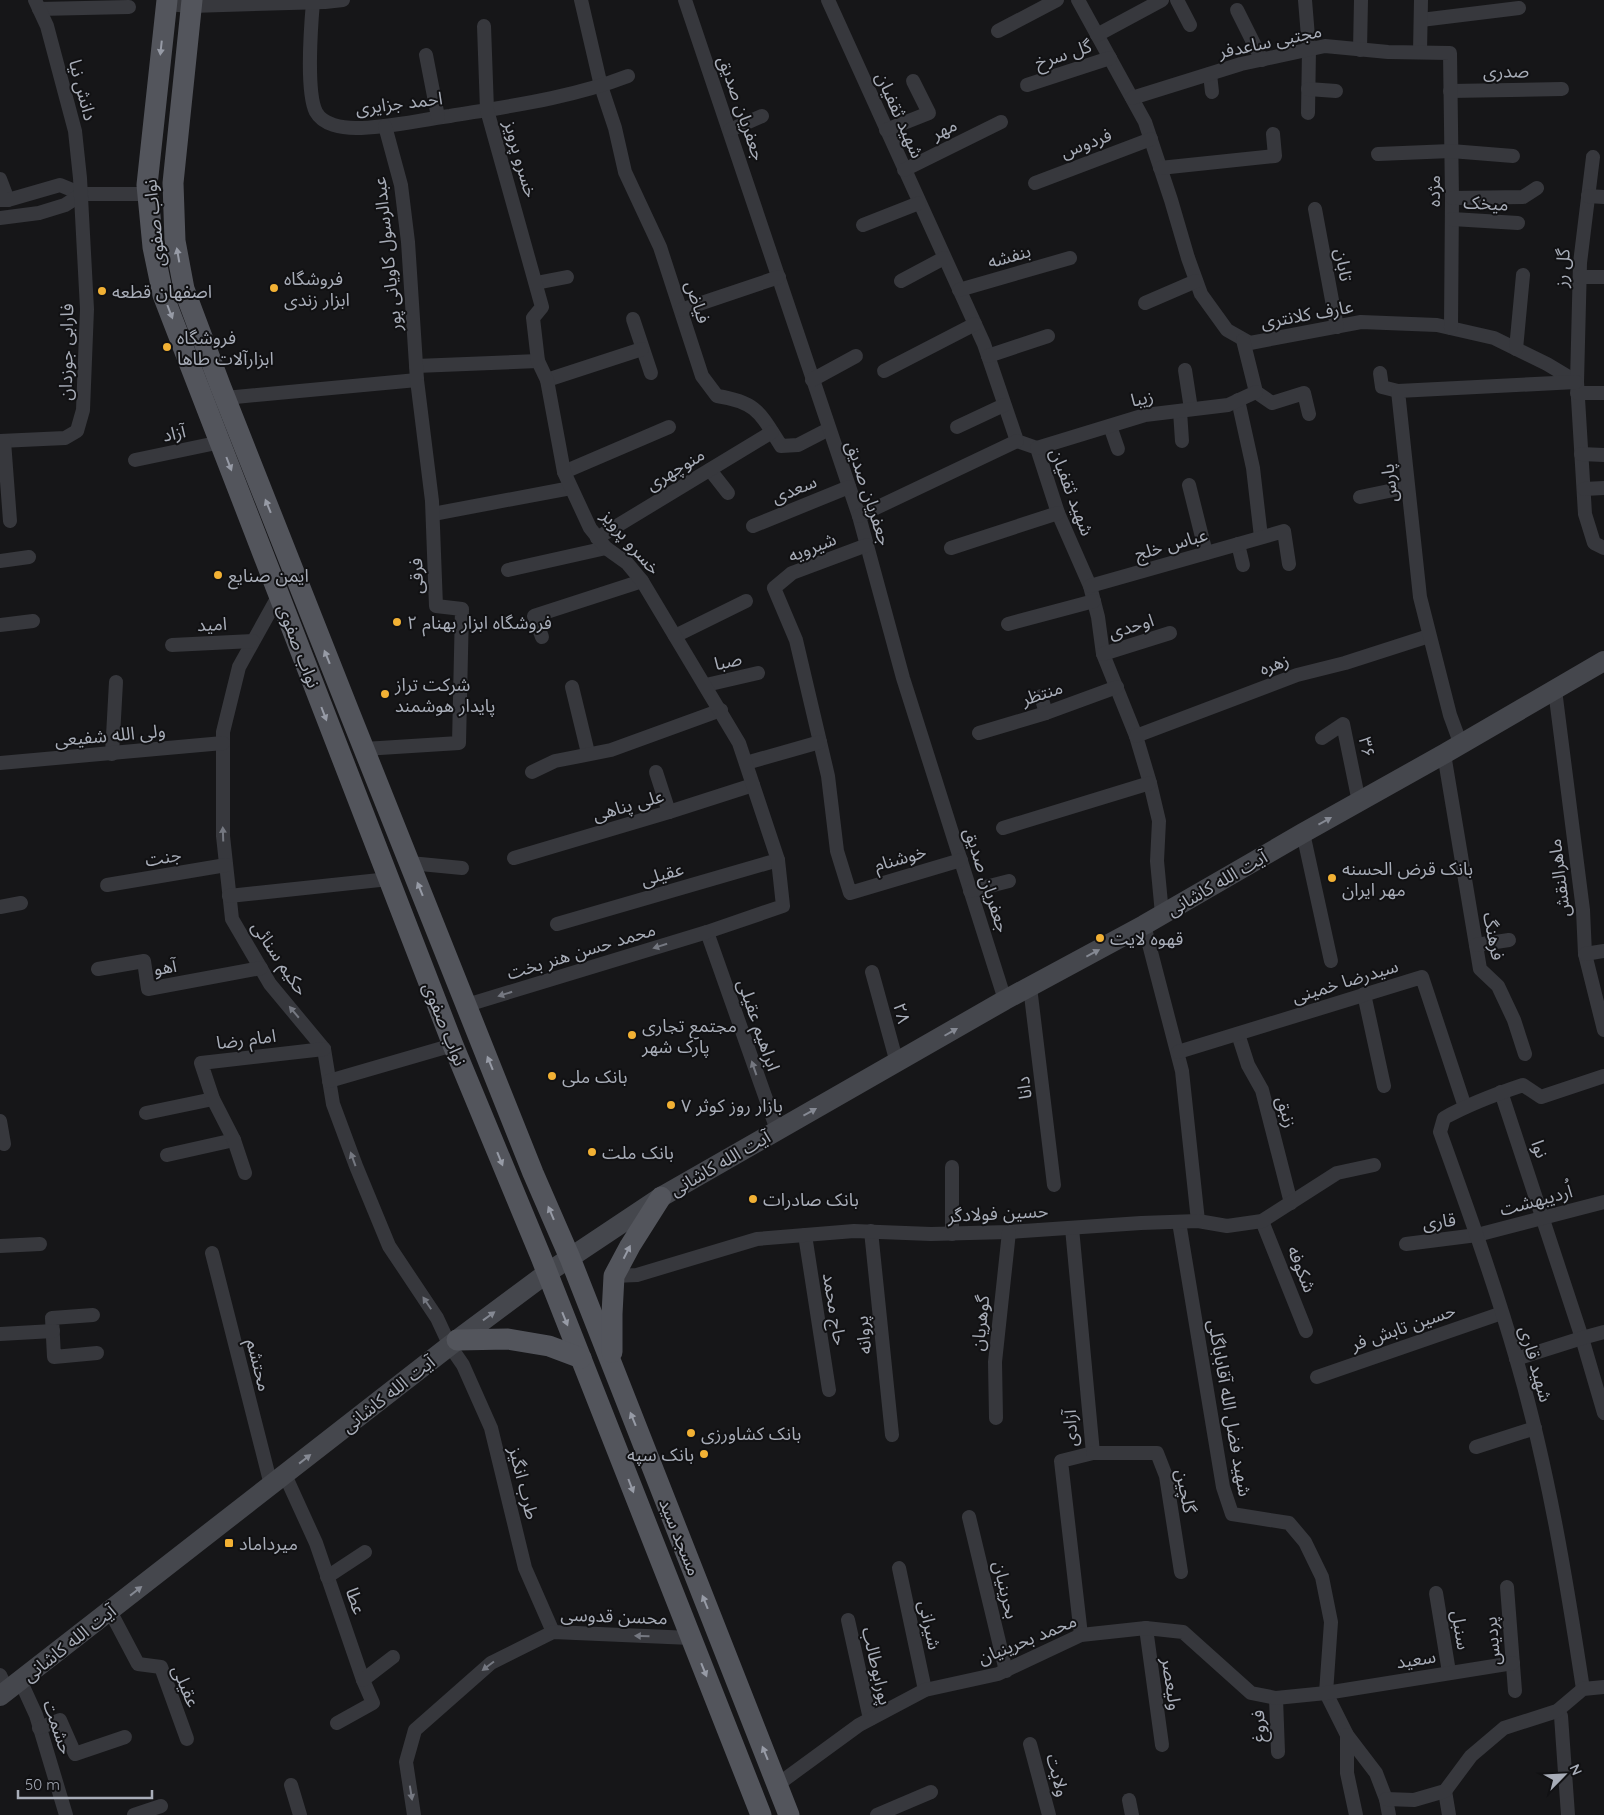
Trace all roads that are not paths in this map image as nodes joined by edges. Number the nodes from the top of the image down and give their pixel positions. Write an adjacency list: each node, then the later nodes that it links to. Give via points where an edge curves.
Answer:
1 (343, 0): 14 (street)
2 (581, 0): 36 (street, فیاض)
3 (685, 0): 49 (street, جعفریان صدیق)
4 (828, 0): 50 (street, شهید ثقفیان)
5 (1057, 0): 23 (street)
6 (1078, 0): 24 (street, عارف کلانتری)
7 (1162, 0): 24 (street)
8 (1177, 0): 21 (street)
9 (1305, 0): 25 (street)
10 (1361, 0): 26 (street)
11 (1421, 0): 20 (street)
12 (286, 1): 14 (street); 15 (street)
13 (166, 2): 15 (street); 63 (main road, نواب صفوی, one-way to 63)
14 (313, 2): 48 (street, احمد جزایری, via 311,87 316,112 330,125 355,128)
15 (192, 3): 109 (main road, نواب صفوی, one-way to 15, via 184,289 175,241 173,183)
16 (37, 4): 17 (street); 62 (street, دانش نیا, via 47,26 75,131)
17 (129, 8)
18 (1519, 8): 20 (street)
19 (1238, 10): 31 (street)
20 (1421, 20): 27 (street)
21 (1190, 25)
22 (484, 26): 43 (street, خسرو پرویز)
23 (998, 31)
24 (1097, 35): 30 (street, عارف کلانتری)
25 (1309, 50): 26 (street, مجتبی ساعدفر, via 1326,46); 31 (street, مجتبی ساعدفر); 37 (street)
26 (1360, 50): 27 (street, مجتبی ساعدفر)
27 (1420, 52): 28 (street, مجتبی ساعدفر)
28 (1450, 53): 39 (street, مژده)
29 (426, 55): 46 (street)
30 (1110, 58): 35 (street, گل سرخ); 42 (street, عارف کلانتری)
31 (1262, 60): 32 (street, مجتبی ساعدفر)
32 (1210, 74): 41 (street); 42 (street, مجتبی ساعدفر)
33 (628, 76): 36 (street, احمد جزایری)
34 (913, 81): 50 (street, via 929,113)
35 (1027, 85)
36 (601, 86): 43 (street, احمد جزایری); 86 (street, فیاض, via 625,172 660,247)
37 (1308, 89): 40 (street); 44 (street)
38 (1562, 89): 39 (street, صدری)
39 (1450, 90): 53 (street, مژده)
40 (1336, 91)
41 (1212, 92)
42 (1132, 98): 52 (street, عارف کلانتری)
43 (487, 110): 46 (street, احمد جزایری); 83 (street, خسرو پرویز)
44 (1308, 114)
45 (762, 116): 49 (street)
46 (438, 117): 48 (street, احمد جزایری)
47 (1001, 122): 58 (street, مهر)
48 (386, 126): 100 (street, عبدالرسول کاویانی پور, via 401,185)
49 (730, 130): 80 (street, جعفریان صدیق)
50 (886, 130): 58 (street, شهید ثقفیان)
51 (1273, 134): 57 (street, via 1275,156)
52 (1151, 139): 57 (street, عارف کلانتری); 60 (street, فردوس)
53 (1451, 150): 54 (street); 55 (street); 66 (street, مژده)
54 (1378, 154)
55 (1513, 156)
56 (1593, 157): 64 (street, گل رز)
57 (1160, 168): 82 (street, عارف کلانتری)
58 (904, 170): 68 (street, شهید ثقفیان)
59 (0, 180): 67 (street)
60 (1035, 182)
61 (1537, 188): 66 (street, via 1523,197)
62 (82, 194): 63 (street); 67 (street, via 60,185); 70 (street, via 65,205 39,213); 119 (street, فارابی جوزدان, via 87,309 83,410 78,431 65,438)
63 (148, 194): 122 (main road, نواب صفوی, one-way to 122, via 153,247 164,295)
64 (1588, 196): 65 (street); 79 (street, گل رز)
65 (1604, 197)
66 (1452, 198): 71 (street, مژده)
67 (4, 200)
68 (919, 203): 73 (street); 74 (street, شهید ثقفیان)
69 (1315, 209): 89 (street, تابان)
70 (0, 218)
71 (1452, 219): 72 (street, میخک); 90 (street, مژده)
72 (1518, 223)
73 (864, 224)
74 (944, 258): 81 (street); 84 (street, شهید ثقفیان)
75 (1070, 258): 84 (street, بنفشه)
76 (1523, 275): 94 (street)
77 (567, 276): 83 (street)
78 (1604, 276): 79 (street)
79 (1580, 277): 105 (street, گل رز)
80 (779, 278): 86 (street); 104 (street, جعفریان صدیق)
81 (901, 281)
82 (1196, 281): 85 (street); 92 (street, عارف کلانتری, via 1201,294 1227,330)
83 (536, 283): 97 (street, خسرو پرویز, via 542,307 533,318)
84 (959, 290): 88 (street, شهید ثقفیان)
85 (1145, 303)
86 (680, 310): 118 (street, فیاض, via 702,376 717,396 734,398 753,406)
87 (633, 319): 93 (street)
88 (974, 324): 96 (street, شهید ثقفیان); 99 (street)
89 (1337, 327): 90 (street, عارف کلانتری, via 1361,322); 92 (street, عارف کلانتری, via 1250,343)
90 (1451, 328): 94 (street, عارف کلانتری, via 1494,338)
91 (1048, 336): 96 (street)
92 (1244, 340): 107 (street)
93 (642, 349): 101 (street); 103 (street)
94 (1516, 349): 105 (street, عارف کلانتری, via 1547,364)
95 (856, 356): 104 (street)
96 (988, 356): 111 (street, شهید ثقفیان)
97 (538, 361): 100 (street); 103 (street, خسرو پرویز)
98 (1185, 370): 112 (street)
99 (884, 371)
100 (417, 373): 109 (street); 139 (street, فرقی)
101 (650, 373)
102 (1380, 373): 106 (street, via 1382,387)
103 (546, 380): 129 (street, خسرو پرویز)
104 (812, 380): 117 (street, جعفریان صدیق)
105 (1577, 387): 106 (street); 108 (street); 125 (street)
106 (1398, 391): 132 (street, پارس)
107 (1256, 392): 110 (street, زیبا); 113 (street, via 1272,403 1304,393)
108 (1604, 393)
109 (225, 398): 185 (main road, نواب صفوی, one-way to 109)
110 (1238, 400): 112 (street, زیبا, via 1228,405); 143 (street, via 1252,468)
111 (1004, 405): 116 (street); 120 (street, شهید ثقفیان)
112 (1185, 410): 114 (street, زیبا, via 1145,415); 121 (street)
113 (1309, 414)
114 (1110, 426): 123 (street, زیبا); 124 (street)
115 (669, 427): 129 (street)
116 (957, 427)
117 (829, 429): 118 (street, فیاض, via 798,445 781,446); 131 (street, جعفریان صدیق)
118 (772, 432): 128 (street, منوچهری)
119 (2, 441): 141 (street)
120 (1017, 441): 123 (street, شهید ثقفیان); 140 (street)
121 (1182, 441)
122 (221, 442): 127 (street, آزاد); 157 (main road, نواب صفوی, one-way to 157)
123 (1037, 448): 138 (street, شهید ثقفیان)
124 (1118, 449)
125 (1581, 454): 126 (street); 135 (street)
126 (1604, 456)
127 (135, 460)
128 (710, 470): 136 (street); 144 (street, منوچهری)
129 (564, 472): 133 (street, خسرو پرویز)
130 (1189, 485): 149 (street)
131 (849, 487): 140 (street, جعفریان صدیق); 142 (street, سعدی)
132 (1408, 487): 137 (street); 165 (street, پارس, via 1420,597)
133 (571, 488): 139 (street); 144 (street, خسرو پرویز, via 590,528)
134 (1604, 488): 135 (street)
135 (1584, 489): 148 (street, via 1586,514 1594,543)
136 (728, 493)
137 (1360, 497)
138 (1058, 513): 147 (street); 156 (street, شهید ثقفیان)
139 (433, 514): 185 (street, فرقی, via 436,606 462,609 459,742)
140 (859, 516): 146 (street, جعفریان صدیق)
141 (10, 521)
142 (753, 526)
143 (1261, 537): 145 (street, عباس خلج); 152 (street, عباس خلج, via 1284,532)
144 (602, 543): 154 (street, منوچهری); 155 (street, خسرو پرویز)
145 (1238, 544): 149 (street, عباس خلج); 153 (street)
146 (867, 545): 183 (street, شیرویه, via 792,573 774,588 796,640); 201 (street, جعفریان صدیق, via 903,678)
147 (951, 548)
148 (1604, 548)
149 (1206, 553): 156 (street, عباس خلج)
150 (29, 557): 151 (street)
151 (0, 561)
152 (1289, 564)
153 (1243, 565)
154 (508, 570)
155 (642, 581): 164 (street, خسرو پرویز); 166 (street, via 534,616)
156 (1090, 586): 158 (street, شهید ثقفیان)
157 (280, 595): 167 (street, حکیم سنائی); 205 (main road, نواب صفوی, one-way to 205)
158 (1094, 601): 161 (street); 169 (street, شهید ثقفیان)
159 (746, 602): 164 (street)
160 (33, 621): 162 (street)
161 (1008, 624)
162 (0, 625)
163 (1170, 633): 169 (street, اوحدی)
164 (675, 636): 173 (street, خسرو پرویز)
165 (1429, 636): 181 (street, زهره, via 1297,675); 186 (street, پارس, via 1450,715)
166 (542, 637)
167 (253, 641): 168 (street, امید); 184 (street, حکیم سنائی, via 238,667)
168 (172, 645)
169 (1104, 654): 175 (street, شهید ثقفیان)
170 (1604, 661): 176 (main road, آیت الله کاشانی)
171 (758, 673): 173 (street, صبا)
172 (116, 682): 187 (street)
173 (706, 685): 178 (street, خسرو پرویز)
174 (572, 687): 188 (street)
175 (1117, 687): 179 (street, منتظر); 181 (street, شهید ثقفیان)
176 (1555, 690): 186 (main road, آیت الله کاشانی); 219 (street, ماهرالنقش, via 1583,910)
177 (1040, 696): 179 (street)
178 (721, 710): 188 (street, via 611,750); 190 (street, خسرو پرویز, via 740,742)
179 (1046, 713): 180 (street, منتظر)
180 (979, 733)
181 (1136, 736): 193 (street, شهید ثقفیان)
182 (1322, 738): 195 (street, ۳۶, via 1343,724)
183 (820, 742): 190 (street); 201 (street, خوشنام, via 828,776 837,852 850,893)
184 (223, 743): 187 (street, ولی الله شفیعی); 203 (street, حکیم سنائی, one-way to 184, via 222,836)
185 (364, 749): 202 (main road, نواب صفوی)
186 (1453, 749): 195 (main road, آیت الله کاشانی); 217 (street, فرهنگ)
187 (112, 754): 189 (street, ولی الله شفیعی)
188 (588, 754): 191 (street, via 555,761)
189 (0, 763)
190 (746, 763): 194 (street, خسرو پرویز)
191 (532, 772)
192 (656, 772): 196 (street)
193 (1150, 783): 197 (street); 212 (street, شهید ثقفیان, via 1159,822 1157,861)
194 (752, 785): 196 (street, علی پناهی); 200 (street, خسرو پرویز)
195 (1359, 802): 198 (main road, آیت الله کاشانی, one-way to 195)
196 (669, 812): 199 (street, علی پناهی)
197 (1003, 828)
198 (1303, 833): 212 (main road, آیت الله کاشانی); 220 (street)
199 (514, 858)
200 (778, 860): 213 (street, عقیلی); 215 (street, خسرو پرویز, via 783,906)
201 (961, 860): 208 (street, جعفریان صدیق)
202 (410, 863): 204 (street); 227 (main road, نواب صفوی, one-way to 202)
203 (226, 865): 207 (street, جنت); 209 (street, حکیم سنائی)
204 (462, 868)
205 (389, 879): 209 (street); 230 (main road, نواب صفوی)
206 (1009, 880): 208 (street)
207 (107, 885)
208 (970, 891): 226 (street, جعفریان صدیق)
209 (229, 896): 221 (street, حکیم سنائی, via 232,919)
210 (21, 903): 211 (street)
211 (0, 907)
212 (1162, 914): 214 (main road, آیت الله کاشانی)
213 (557, 924)
214 (1144, 925): 224 (main road, آیت الله کاشانی, one-way to 214); 232 (street)
215 (707, 932): 227 (street, محمد حسن هنر بخت, one-way to 227); 243 (street, ابراهیم عقیلی, one-way to 215)
216 (1509, 940): 217 (street)
217 (1476, 945): 233 (street, فرهنگ, via 1480,969 1498,986)
218 (1604, 951): 219 (street)
219 (1585, 954): 228 (street, ماهرالنقش)
220 (1331, 961)
221 (261, 968): 222 (street, آهو, via 148,989 144,961); 231 (street, حکیم سنائی, one-way to 221, via 270,984)
222 (98, 969)
223 (872, 972): 234 (street, ۲۸)
224 (1030, 987): 226 (main road, آیت الله کاشانی); 250 (street, دانا)
225 (1364, 994): 229 (street, سیدرضا خمینی); 237 (street); 240 (street, سیدرضا خمینی, via 1422,977)
226 (1005, 1000): 234 (main road, آیت الله کاشانی, one-way to 226)
227 (466, 1005): 268 (main road, نواب صفوی, one-way to 227)
228 (1604, 1030)
229 (1238, 1034): 232 (street, سیدرضا خمینی); 253 (street, زنبق, via 1248,1065 1262,1090)
230 (453, 1045): 236 (street); 269 (main road, نواب صفوی, one-way to 269)
231 (324, 1049): 236 (street); 239 (street, امام رضا, via 201,1063)
232 (1178, 1052): 255 (street)
233 (1525, 1054)
234 (898, 1063): 243 (main road, آیت الله کاشانی, one-way to 234)
235 (1604, 1076): 238 (street, شهید قاری, via 1541,1097 1523,1085)
236 (329, 1081): 278 (street, one-way to 236, via 389,1246 336,1113)
237 (1384, 1086)
238 (1500, 1092): 240 (street, شهید قاری); 254 (street, نوا)
239 (213, 1099): 241 (street); 244 (street, امام رضا)
240 (1465, 1107): 263 (street, شهید قاری, via 1444,1118 1440,1132)
241 (146, 1113)
242 (0, 1121): 245 (street)
243 (777, 1130): 251 (main road, آیت الله کاشانی)
244 (234, 1140): 246 (street); 249 (street, امام رضا)
245 (4, 1144)
246 (168, 1155)
247 (1374, 1166): 253 (street, حسین فولادگر, via 1337,1173)
248 (952, 1167): 261 (street)
249 (245, 1173)
250 (1054, 1185)
251 (661, 1197): 268 (main road, آیت الله کاشانی); 270 (main road, one-way to 251)
252 (1604, 1202): 254 (street, اُردیبهشت)
253 (1291, 1203): 256 (street, حسین فولادگر)
254 (1543, 1218): 263 (street, اُردیبهشت); 277 (street, نوا)
255 (1198, 1221): 256 (street, حسین فولادگر, via 1227,1226); 257 (street, حسین فولادگر)
256 (1262, 1221): 274 (street, شکوفه)
257 (1179, 1222): 258 (street, حسین فولادگر); 314 (street, شهید فضل الله آقاباباگلی, via 1229,1505 1232,1514 1289,1523 1305,1542 1322,1577 1331,1622)
258 (1072, 1228): 260 (street, حسین فولادگر); 290 (street, آزادی)
259 (871, 1231): 261 (street, حسین فولادگر); 262 (street, حسین فولادگر); 288 (street, پروانه)
260 (1009, 1232): 261 (street, حسین فولادگر); 286 (street, گوهریان, via 995,1362)
261 (952, 1234)
262 (804, 1235): 270 (street, حسین فولادگر, via 757,1238 637,1275); 284 (street, حاج محمد)
263 (1477, 1235): 265 (street, قاری); 271 (street, شهید قاری)
264 (40, 1244): 266 (street)
265 (1406, 1244)
266 (0, 1246)
267 (212, 1253): 291 (street, محتشم)
268 (570, 1258): 269 (main road, آیت الله کاشانی); 282 (main road, مسجد سید)
269 (547, 1273): 278 (main road, آیت الله کاشانی, one-way to 269); 280 (main road, مسجد سید, one-way to 280)
270 (614, 1276): 282 (main road)
271 (1502, 1313): 281 (street, شهید قاری); 283 (street, حسین تابش فر)
272 (93, 1315): 273 (street, via 52,1318)
273 (53, 1331): 276 (street); 279 (street, via 54,1357)
274 (1306, 1331)
275 (1604, 1332): 277 (street)
276 (0, 1334)
277 (1582, 1338): 281 (street); 285 (street, نوا)
278 (453, 1343): 280 (main road, via 508,1340 550,1346); 291 (main road, آیت الله کاشانی, one-way to 278); 302 (street, طرب انگیز, via 491,1428 525,1568)
279 (97, 1353)
280 (580, 1358): 304 (main road, مسجد سید, one-way to 304)
281 (1516, 1359): 287 (street, شهید قاری)
282 (612, 1367): 327 (main road, مسجد سید, one-way to 282)
283 (1317, 1377)
284 (828, 1390)
285 (1604, 1413)
286 (996, 1418)
287 (1535, 1428): 289 (street); 311 (street, شهید قاری)
288 (892, 1435)
289 (1476, 1447)
290 (1093, 1453): 295 (street, گلچین, via 1156,1453 1166,1476); 303 (street, آزادی, via 1060,1461)
291 (278, 1480): 296 (street, عطا, via 316,1543); 299 (main road, آیت الله کاشانی, one-way to 291)
292 (969, 1517): 307 (street, بحرینیان)
293 (365, 1552): 296 (street)
294 (899, 1568): 312 (street, شیرانی)
295 (1181, 1572)
296 (327, 1577): 309 (street, عطا)
297 (1507, 1587): 306 (street, پردیس)
298 (1436, 1593): 308 (street, سنبل)
299 (110, 1611): 310 (main road, آیت الله کاشانی); 322 (street, عقیلی, via 138,1664 161,1667)
300 (848, 1620): 317 (street, پورابوطالب)
301 (1146, 1630): 303 (street, محمد بحرینیان); 315 (street, محمد بحرینیان, via 1183,1632 1251,1693); 324 (street, ولیعصر)
302 (552, 1632): 304 (street, محسن قدوسی, one-way to 302); 336 (street, محسن قدوسی, one-way to 336, via 491,1663 415,1730 406,1762)
303 (1081, 1635): 307 (street, محمد بحرینیان)
304 (691, 1638): 337 (main road, مسجد سید, one-way to 337)
305 (393, 1657): 309 (street)
306 (1513, 1663): 308 (street, سعید); 313 (street, پردیس)
307 (1006, 1671): 312 (street, محمد بحرینیان)
308 (1448, 1672): 314 (street, سعید)
309 (363, 1680): 318 (street, عطا, via 373,1703)
310 (7, 1685): 319 (street, حشمت)
311 (1592, 1688): 316 (street)
312 (925, 1690): 317 (street, محمد بحرینیان)
313 (1515, 1691)
314 (1326, 1692): 315 (street, محمد بحرینیان); 320 (street)
315 (1276, 1698): 325 (street, فروغ)
316 (1560, 1718): 331 (street, via 1504,1728 1471,1756); 344 (street)
317 (870, 1719): 327 (street, محمد بحرینیان)
318 (337, 1723)
319 (39, 1728): 321 (street, via 60,1720 75,1754); 333 (street, حشمت)
320 (1347, 1735): 329 (street, via 1376,1773); 342 (street, via 1347,1773)
321 (125, 1737)
322 (186, 1739)
323 (1030, 1744): 340 (street, ولایت)
324 (1162, 1745)
325 (1278, 1752)
326 (290, 1785): 335 (street)
327 (778, 1785): 338 (main road, مسجد سید)
328 (931, 1792): 339 (street)
329 (1386, 1799): 331 (street); 343 (street)
330 (1129, 1800): 341 (street)
331 (1447, 1801)
332 (161, 1806): 334 (street)
333 (66, 1815)
334 (134, 1815)
335 (300, 1815)
336 (414, 1815)
337 (761, 1815)
338 (789, 1815)
339 (877, 1815)
340 (1048, 1815)
341 (1132, 1815)
342 (1356, 1815)
343 (1389, 1815)
344 (1568, 1815)

